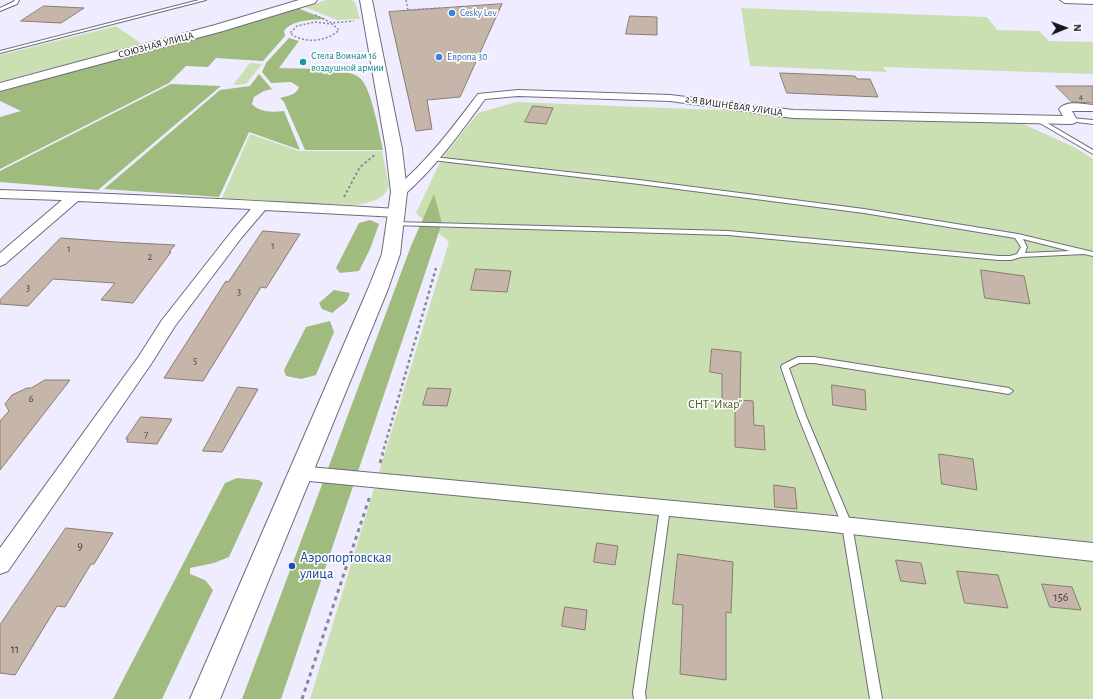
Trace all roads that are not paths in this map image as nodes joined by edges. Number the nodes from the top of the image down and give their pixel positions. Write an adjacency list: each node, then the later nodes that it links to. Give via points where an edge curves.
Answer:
1 (17, 0): 6 (lane)
2 (204, 0): 8 (lane)
3 (311, 0): 9 (main road, СОЮЗНАЯ УЛИЦА, via 212,30)
4 (1066, 0): 5 (street)
5 (1093, 1)
6 (0, 10)
7 (368, 10): 16 (street, via 394,149)
8 (0, 52)
9 (0, 87)
10 (1093, 108): 12 (street, via 1068,107 1065,109)
11 (1035, 118): 12 (street, 2-Я ВИШНЁВАЯ УЛИЦА); 14 (lane); 15 (street, 2-Я ВИШНЁВАЯ УЛИЦА, via 793,114 678,99 518,93 482,96)
12 (1072, 120): 13 (lane)
13 (1093, 122)
14 (1093, 152)
15 (434, 159): 16 (street, 2-Я ВИШНЁВАЯ УЛИЦА); 21 (lane, via 864,211)
16 (399, 192): 20 (street)
17 (0, 194): 18 (street)
18 (75, 196): 19 (street); 25 (street)
19 (262, 205): 20 (street, via 338,210); 31 (street, via 168,324)
20 (396, 218): 24 (lane, via 728,233 974,257 1011,258); 27 (street, via 390,254 378,289)
21 (1018, 236): 22 (lane); 24 (lane, via 1024,247)
22 (1084, 252): 23 (lane); 24 (lane)
23 (1093, 254)
24 (1020, 255)
25 (0, 260)
26 (1009, 391): 29 (lane, via 814,360 798,360 784,367)
27 (299, 472): 28 (street); 32 (street)
28 (665, 508): 29 (street); 33 (lane)
29 (846, 525): 30 (street); 34 (lane)
30 (1093, 552)
31 (0, 565)
32 (205, 699)
33 (640, 699)
34 (876, 699)

